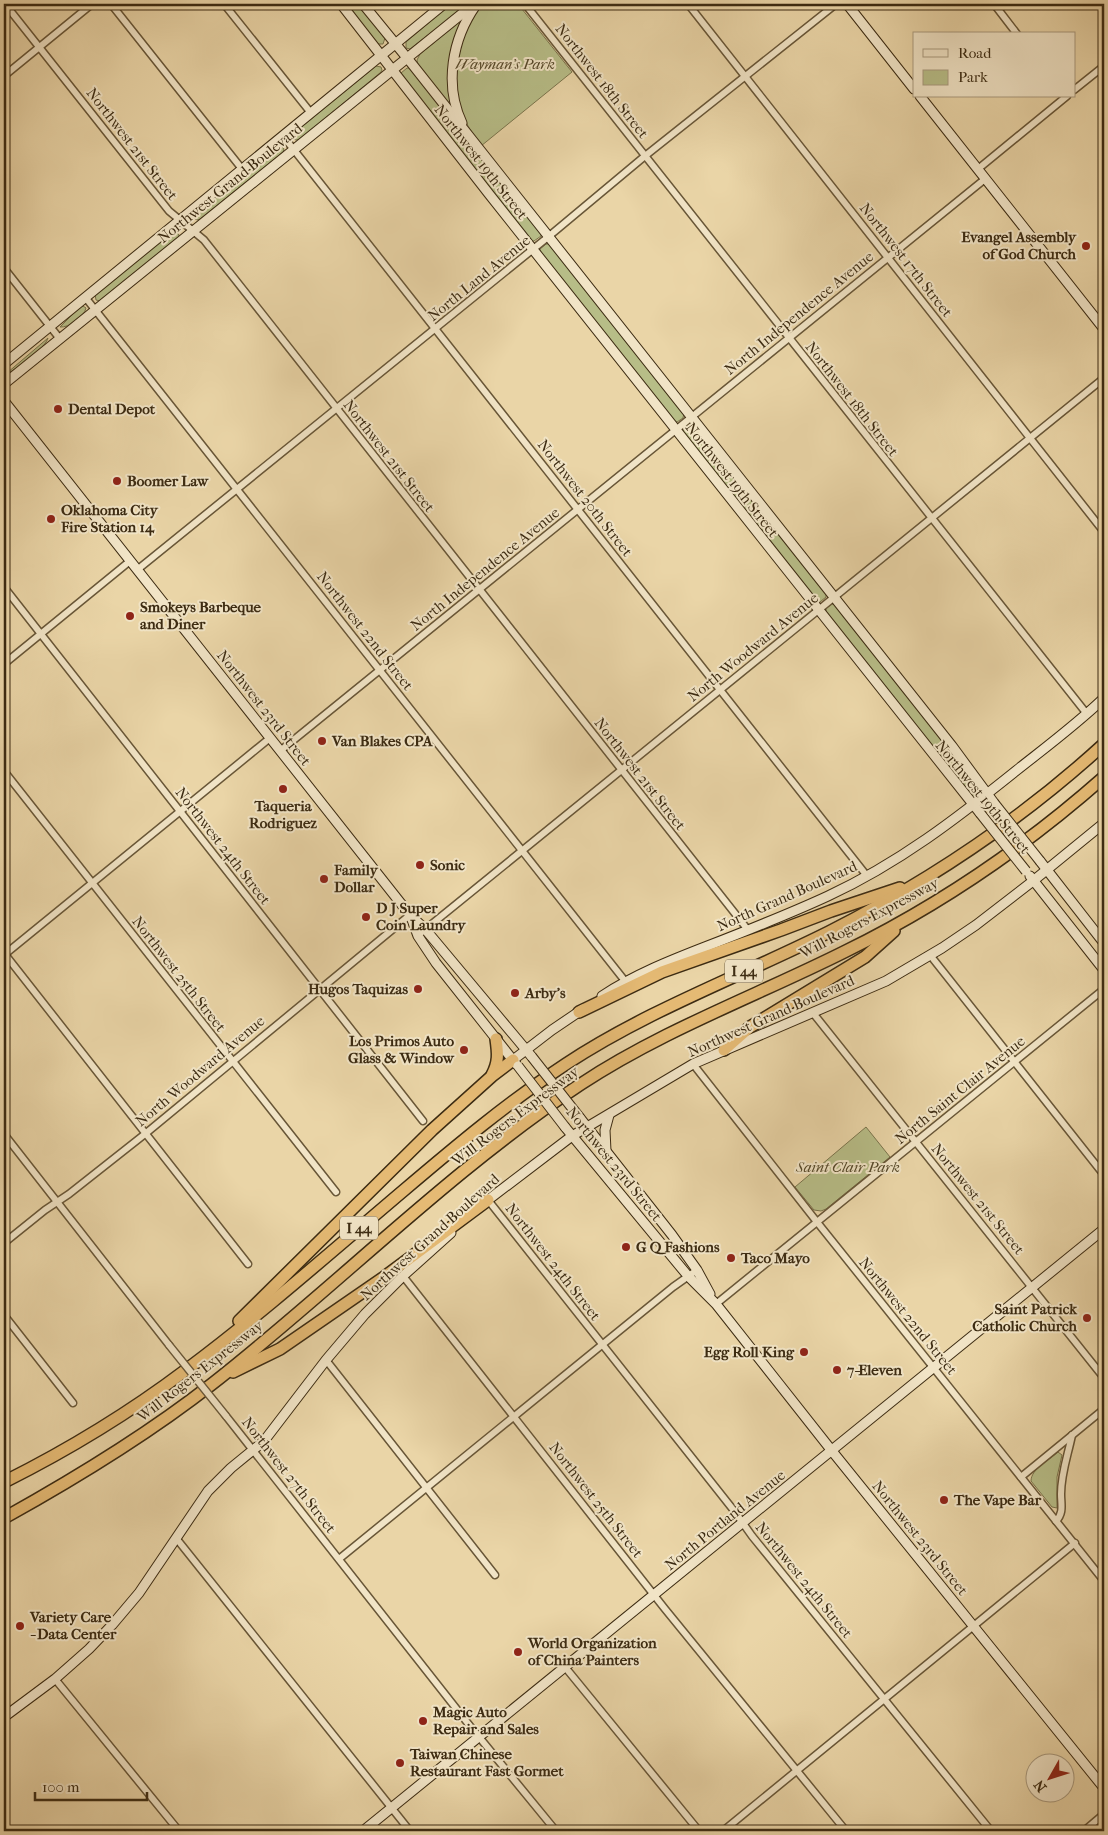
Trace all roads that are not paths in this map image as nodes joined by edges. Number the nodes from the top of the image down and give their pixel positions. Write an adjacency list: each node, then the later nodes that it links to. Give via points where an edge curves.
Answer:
1 (5, 4): 16 (street, Northwest 21st Street)
2 (92, 4): 16 (street)
3 (111, 4): 32 (street)
4 (224, 4): 27 (street)
5 (341, 4): 17 (street, Northwest 19th Street)
6 (363, 4): 15 (street, Northwest 19th Street)
7 (444, 4): 15 (street)
8 (476, 4): 18 (street, Northwest Grand Boulevard); 28 (street, via 458,39 452,80 456,107)
9 (525, 4): 31 (street, Northwest 18th Street)
10 (688, 4): 21 (street, Northwest 17th Street)
11 (836, 4): 21 (street, North Land Avenue)
12 (847, 4): 23 (street)
13 (994, 4): 14 (street)
14 (1016, 32)
15 (395, 44): 17 (street); 18 (street, Northwest 19th Street)
16 (39, 47): 22 (street); 35 (street, Northwest 21st Street, via 169,211)
17 (381, 56): 20 (street, Northwest 19th Street); 27 (street)
18 (407, 58): 20 (street, Northwest Grand Boulevard); 28 (street, Northwest 19th Street)
19 (1104, 66): 24 (street)
20 (391, 70): 30 (street, Northwest Grand Boulevard); 38 (street, Northwest 19th Street)
21 (744, 75): 31 (street, North Land Avenue); 39 (street, Northwest 17th Street)
22 (4, 76)
23 (913, 88)
24 (1076, 88)
25 (922, 98): 33 (street)
26 (1065, 98): 33 (street)
27 (311, 113): 29 (street)
28 (468, 135): 37 (street, Northwest 19th Street)
29 (282, 136): 30 (street, Northwest 20th Street); 32 (street)
30 (293, 150): 36 (street, Northwest Grand Boulevard); 44 (street, Northwest 20th Street)
31 (645, 156): 37 (street, North Land Avenue); 46 (street, Northwest 18th Street)
32 (242, 169): 35 (street)
33 (978, 169): 34 (street)
34 (986, 179): 39 (street, North Independence Avenue); 45 (street)
35 (180, 220): 36 (street, Northwest 21st Street); 41 (street)
36 (193, 231): 42 (street, Northwest Grand Boulevard); 52 (street, Northwest 21st Street, via 204,240)
37 (548, 237): 38 (street, North Land Avenue); 53 (street, Northwest 19th Street)
38 (533, 250): 44 (street, North Land Avenue); 54 (street, Northwest 19th Street)
39 (887, 258): 46 (street, North Independence Avenue); 55 (street, Northwest 17th Street)
40 (4, 268): 43 (street)
41 (85, 297): 42 (street, Northwest 22nd Street); 43 (street)
42 (96, 310): 47 (street, Northwest Grand Boulevard); 56 (street, Northwest 22nd Street)
43 (49, 326): 47 (street); 48 (street)
44 (435, 329): 52 (street, North Land Avenue); 57 (street, Northwest 20th Street)
45 (1104, 329)
46 (789, 338): 53 (street, North Independence Avenue); 58 (street, Northwest 18th Street)
47 (60, 339): 50 (street, Northwest Grand Boulevard)
48 (4, 364)
49 (1104, 378): 55 (street, North Woodward Avenue)
50 (4, 384)
51 (4, 401): 60 (street, Northwest 23rd Street)
52 (336, 409): 56 (street, North Land Avenue); 63 (street, Northwest 21st Street)
53 (691, 417): 54 (street, North Independence Avenue); 64 (street, Northwest 19th Street)
54 (675, 430): 57 (street, North Independence Avenue); 65 (street, Northwest 19th Street)
55 (1030, 438): 58 (street, North Woodward Avenue); 59 (street, Northwest 17th Street)
56 (238, 490): 61 (street, North Land Avenue); 68 (street, Northwest 22nd Street)
57 (577, 509): 63 (street, North Independence Avenue); 69 (street, Northwest 20th Street)
58 (931, 518): 64 (street, North Woodward Avenue); 71 (street, Northwest 18th Street)
59 (1104, 532)
60 (130, 561): 61 (street, Northwest 23rd Street); 66 (street)
61 (137, 570): 72 (street, Northwest 23rd Street)
62 (4, 587): 66 (street, Northwest 24th Street)
63 (479, 590): 68 (street, North Independence Avenue); 75 (street, Northwest 21st Street)
64 (834, 598): 65 (street, North Woodward Avenue); 78 (street, Northwest 19th Street)
65 (818, 610): 69 (street, North Woodward Avenue); 79 (street, Northwest 19th Street)
66 (41, 634): 67 (street); 80 (street, Northwest 24th Street)
67 (4, 664)
68 (380, 670): 74 (street, North Independence Avenue); 82 (street, Northwest 22nd Street)
69 (721, 690): 75 (street, North Woodward Avenue); 84 (street, Northwest 20th Street)
70 (1104, 698): 71 (street, North Grand Boulevard)
71 (1086, 714): 78 (street, North Grand Boulevard)
72 (270, 738): 74 (street, Northwest 23rd Street); 80 (street)
73 (1104, 744): 85 (highway, Will Rogers Expressway / I 44, via 1017,816)
74 (280, 751): 88 (street, Northwest 23rd Street)
75 (621, 770): 82 (street, North Woodward Avenue); 91 (street, Northwest 21st Street)
76 (4, 771): 87 (street, Northwest 25th Street)
77 (1104, 777): 89 (highway, Will Rogers Expressway / I 44, via 1003,857)
78 (988, 794): 79 (street, North Grand Boulevard); 83 (street, Northwest 19th Street, bridge)
79 (973, 805): 84 (street, North Grand Boulevard, via 912,850); 86 (street, Northwest 19th Street, bridge)
80 (180, 811): 87 (street); 98 (street, Northwest 24th Street)
81 (1104, 824): 83 (street, Northwest Grand Boulevard)
82 (523, 851): 90 (street, North Woodward Avenue); 97 (street, Northwest 22nd Street)
83 (1048, 870): 86 (street, Northwest Grand Boulevard); 93 (street, Northwest 19th Street)
84 (868, 876): 91 (street, North Grand Boulevard)
85 (923, 880): 100 (highway, via 662,972); 134 (highway, Will Rogers Expressway / I 44, via 825,934 663,1009 567,1064 492,1115)
86 (1033, 881): 95 (street, Northwest Grand Boulevard); 96 (street, Northwest 19th Street)
87 (92, 883): 94 (street); 105 (street, Northwest 25th Street)
88 (410, 915): 90 (street, Northwest 23rd Street); 92 (street, Northwest 23rd Street); 98 (street, North Woodward Avenue)
89 (910, 916): 103 (highway, via 865,957 750,1027); 137 (highway, Will Rogers Expressway / I 44, via 843,952 674,1031 582,1083 507,1136)
90 (426, 929): 92 (street, North Woodward Avenue); 104 (street, Northwest 23rd Street)
91 (748, 930): 97 (street, North Grand Boulevard)
92 (418, 936): 102 (street, Northwest 23rd Street)
93 (1104, 943)
94 (4, 954): 114 (street)
95 (930, 955): 101 (street, Northwest Grand Boulevard, via 886,981); 106 (street)
96 (1104, 970)
97 (625, 981): 100 (street, North Grand Boulevard)
98 (320, 989): 105 (street, North Woodward Avenue); 111 (street, Northwest 24th Street)
99 (1104, 989): 106 (street, North Saint Clair Avenue)
100 (578, 1012): 104 (street, North Grand Boulevard)
101 (813, 1012): 103 (street, Northwest Grand Boulevard); 116 (street, Northwest 21st Street)
102 (496, 1039): 107 (street, Northwest 23rd Street); 109 (highway, via 498,1065)
103 (724, 1050): 108 (street, Northwest Grand Boulevard)
104 (529, 1053): 107 (street, North Grand Boulevard); 112 (street, Northwest 23rd Street, bridge)
105 (233, 1062): 114 (street, North Woodward Avenue); 119 (street, Northwest 25th Street)
106 (1014, 1062): 116 (street, North Saint Clair Avenue); 118 (street)
107 (516, 1063): 109 (highway); 115 (street, Northwest 23rd Street, bridge)
108 (693, 1064): 110 (street, Northwest Grand Boulevard); 122 (street, Northwest 22nd Street)
109 (492, 1076): 134 (highway, via 432,1130)
110 (609, 1115): 112 (street, Northwest Grand Boulevard); 117 (street, via 605,1130)
111 (423, 1121)
112 (587, 1127): 115 (street, Northwest Grand Boulevard); 117 (street, Northwest 23rd Street)
113 (4, 1134): 121 (street, Northwest 27th Street)
114 (145, 1134): 121 (street, North Woodward Avenue); 125 (street)
115 (572, 1136): 120 (street, Northwest Grand Boulevard); 128 (street, Northwest 23rd Street)
116 (916, 1142): 122 (street, North Saint Clair Avenue); 129 (street, Northwest 21st Street)
117 (606, 1151): 126 (street, Northwest 23rd Street)
118 (1104, 1175)
119 (336, 1192)
120 (488, 1200): 127 (street, Northwest Grand Boulevard); 132 (street, Northwest 24th Street); 137 (highway, via 280,1349)
121 (57, 1202): 124 (street, North Woodward Avenue); 142 (street, Northwest 27th Street, bridge)
122 (817, 1222): 130 (street, North Saint Clair Avenue); 135 (street, Northwest 22nd Street)
123 (1104, 1229): 129 (street, North Portland Avenue)
124 (4, 1243)
125 (248, 1264)
126 (696, 1270): 128 (street); 130 (street, Northwest 23rd Street)
127 (403, 1276): 133 (street, Northwest Grand Boulevard); 140 (street, Northwest 25th Street)
128 (688, 1276): 130 (street, Northwest 23rd Street); 132 (street)
129 (1032, 1288): 135 (street, North Portland Avenue); 136 (street, Northwest 21st Street)
130 (716, 1304): 143 (street, Northwest 23rd Street)
131 (4, 1316): 138 (street)
132 (603, 1345): 140 (street); 149 (street, Northwest 24th Street)
133 (326, 1360): 142 (street, Northwest Grand Boulevard); 146 (street)
134 (195, 1364): 145 (highway, Will Rogers Expressway / I 44, via 111,1422)
135 (933, 1368): 143 (street, North Portland Avenue); 144 (street, Northwest 22nd Street)
136 (1104, 1378)
137 (216, 1381): 147 (highway, Will Rogers Expressway / I 44, via 114,1454)
138 (73, 1403)
139 (1104, 1409): 141 (street)
140 (515, 1417): 146 (street); 155 (street, Northwest 25th Street)
141 (1072, 1435): 144 (street); 148 (street, via 1062,1481 1061,1514)
142 (254, 1450): 150 (street, Northwest Grand Boulevard, via 230,1468 208,1491); 152 (street, Northwest 27th Street)
143 (832, 1451): 149 (street, North Portland Avenue); 156 (street, Northwest 23rd Street)
144 (1021, 1477): 148 (street, Northwest 22nd Street)
145 (4, 1482)
146 (427, 1488): 152 (street); 153 (street)
147 (4, 1518)
148 (1056, 1521): 151 (street, Northwest 22nd Street)
149 (742, 1523): 155 (street, North Portland Avenue); 159 (street, Northwest 24th Street)
150 (176, 1538): 158 (street, Northwest Grand Boulevard, via 139,1593 112,1625); 164 (street)
151 (1075, 1543): 154 (street, Northwest 22nd Street); 156 (street)
152 (338, 1559): 161 (street, Northwest 27th Street)
153 (495, 1575)
154 (1104, 1582)
155 (654, 1595): 157 (street, North Portland Avenue); 162 (street, Northwest 25th Street)
156 (974, 1626): 159 (street); 163 (street, Northwest 23rd Street)
157 (565, 1667): 161 (street, North Portland Avenue); 170 (street)
158 (55, 1679): 160 (street, Northwest Grand Boulevard); 166 (street)
159 (885, 1700): 162 (street); 173 (street, Northwest 24th Street)
160 (4, 1717)
161 (479, 1737): 164 (street, North Portland Avenue); 169 (street, Northwest 27th Street)
162 (797, 1771): 171 (street); 172 (street, Northwest 25th Street)
163 (1104, 1788)
164 (392, 1808): 167 (street, North Portland Avenue); 168 (street)
165 (1104, 1814): 174 (street)
166 (179, 1831)
167 (363, 1831)
168 (410, 1831)
169 (556, 1831)
170 (698, 1831)
171 (723, 1831)
172 (846, 1831)
173 (991, 1831)
174 (1084, 1831)

